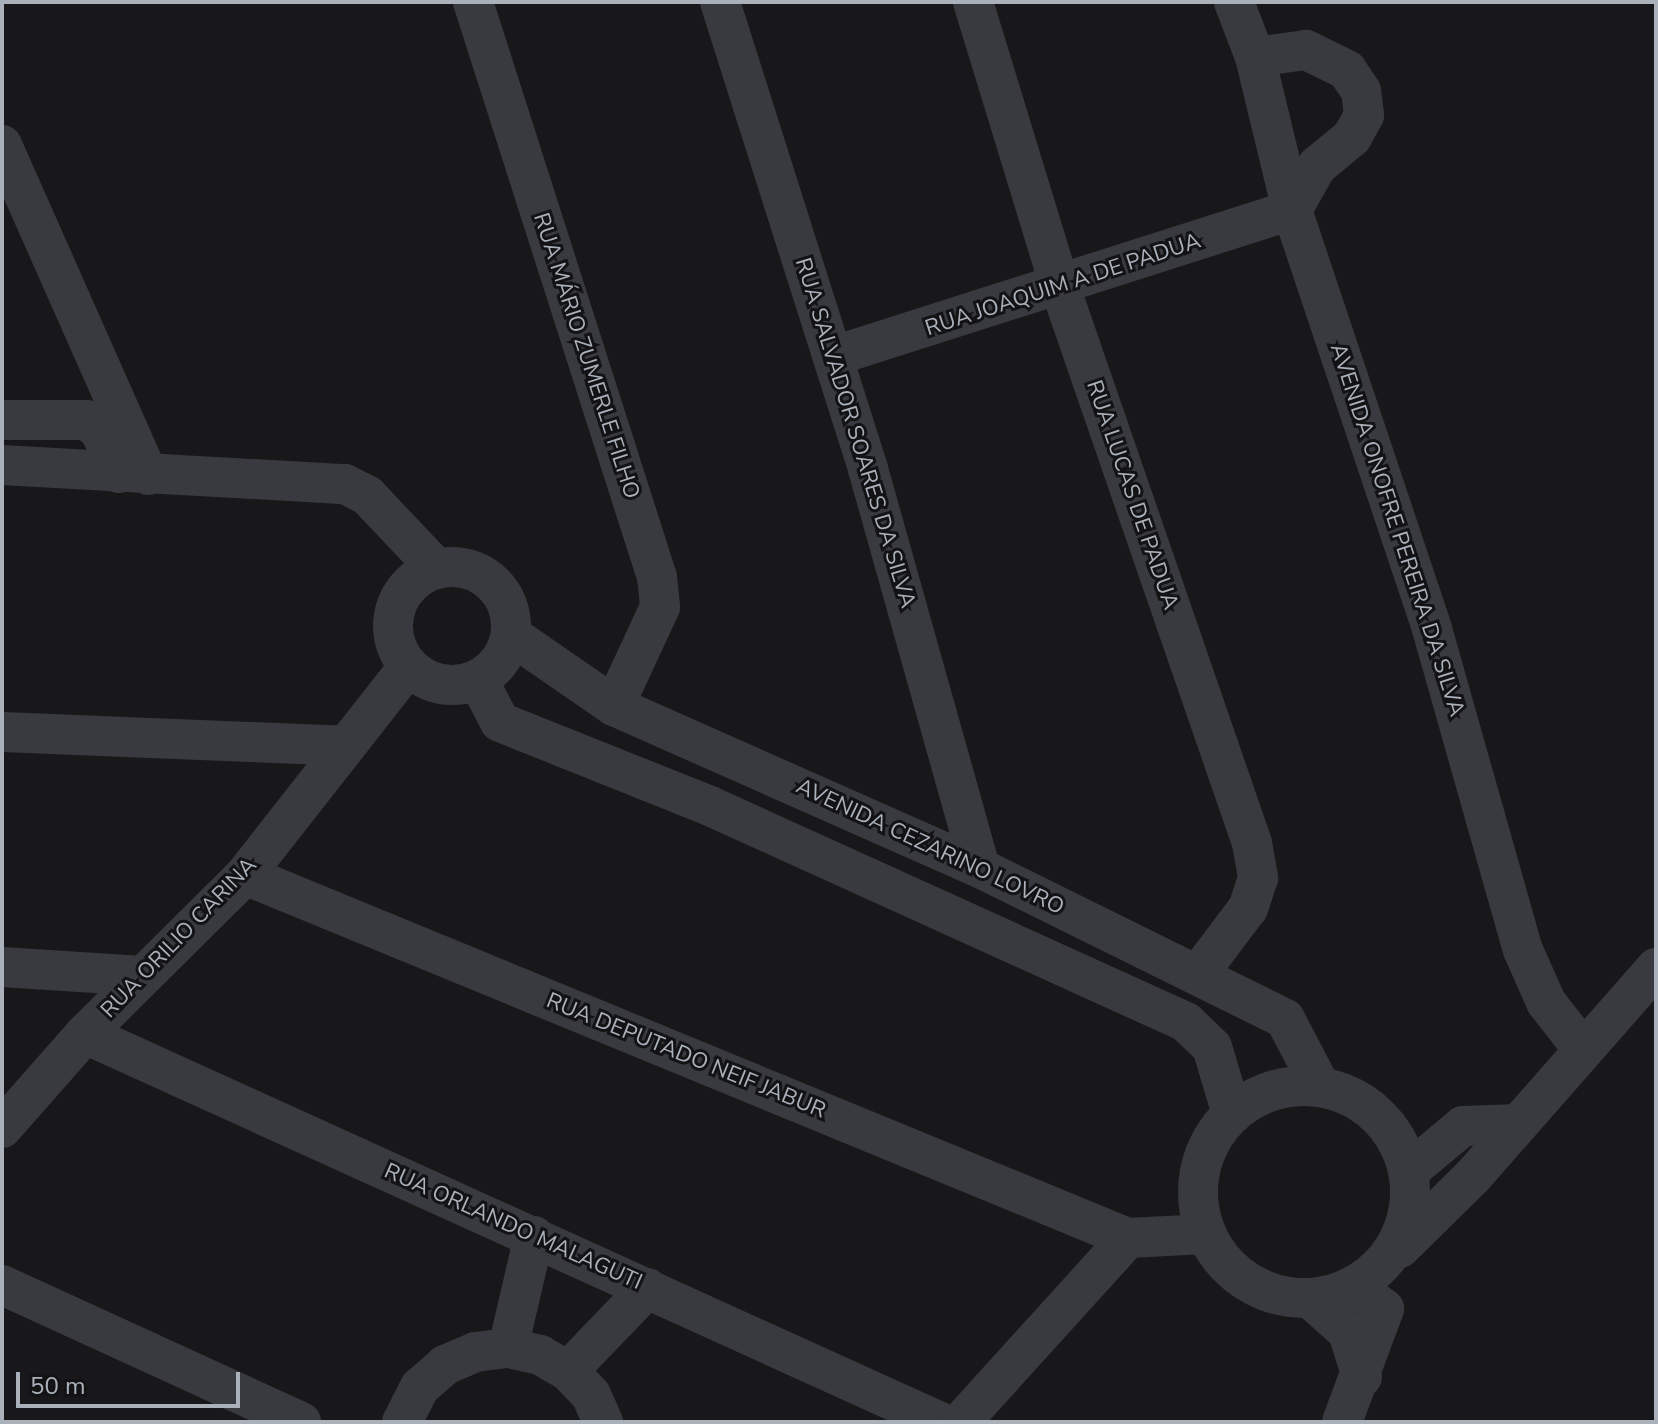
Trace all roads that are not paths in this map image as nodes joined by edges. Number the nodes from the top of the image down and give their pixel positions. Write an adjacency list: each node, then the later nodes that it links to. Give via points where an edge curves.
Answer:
1 (473, 2): 17 (street, RUA MÁRIO ZUMERLE FILHO, via 657,577 660,607)
2 (720, 2): 9 (street, RUA SALVADOR SOARES DA SILVA)
3 (973, 2): 8 (street, RUA LUCAS DE PADUA)
4 (1234, 2): 5 (street, AVENIDA ONOFRE PEREIRA DA SILVA)
5 (1255, 57): 7 (street, AVENIDA ONOFRE PEREIRA DA SILVA); 7 (street, via 1317,53 1347,70 1361,91 1364,115 1352,137 1317,166)
6 (2, 145): 12 (street)
7 (1292, 210): 8 (street, RUA JOAQUIM A DE PADUA); 27 (street, AVENIDA ONOFRE PEREIRA DA SILVA, via 1432,629 1523,950 1546,1002)
8 (1060, 287): 9 (street, RUA JOAQUIM A DE PADUA); 24 (street, RUA LUCAS DE PADUA, via 1252,843 1258,878 1248,908)
9 (834, 356): 20 (street, RUA SALVADOR SOARES DA SILVA)
10 (2, 420): 12 (street, via 87,420)
11 (2, 465): 12 (street)
12 (133, 474): 13 (street, via 345,484 367,495)
13 (437, 569): 14 (street, via 470,569 486,576 507,602); 15 (street, via 408,587 398,602 394,636)
14 (511, 635): 16 (street, via 505,654); 17 (street, AVENIDA CEZARINO LOVRO)
15 (408, 667): 16 (street, via 441,683); 19 (street, RUA ORILIO CARINA)
16 (478, 680): 29 (street, via 500,722 739,819 1186,1022 1212,1047)
17 (614, 706): 20 (street, AVENIDA CEZARINO LOVRO)
18 (2, 732): 19 (street)
19 (345, 746): 21 (street, RUA ORILIO CARINA)
20 (980, 868): 24 (street, AVENIDA CEZARINO LOVRO)
21 (245, 875): 25 (street, RUA ORILIO CARINA); 35 (street, RUA DEPUTADO NEIF JABUR)
22 (2, 967): 25 (street)
23 (1656, 968): 27 (street)
24 (1199, 973): 28 (street, AVENIDA CEZARINO LOVRO, via 1285,1019)
25 (142, 976): 26 (street, RUA ORILIO CARINA)
26 (85, 1034): 31 (street, RUA ORILIO CARINA); 34 (street, RUA ORLANDO MALAGUTI)
27 (1581, 1047): 30 (street)
28 (1320, 1086): 29 (street, via 1288,1087); 32 (street, via 1378,1114)
29 (1232, 1114): 33 (street, via 1200,1170 1198,1202)
30 (1518, 1124): 32 (street, via 1463,1126); 36 (street)
31 (2, 1128)
32 (1409, 1171): 36 (street, via 1404,1228)
33 (1206, 1234): 35 (street); 39 (street, via 1223,1262 1248,1283 1278,1296)
34 (534, 1236): 38 (street, RUA ORLANDO MALAGUTI); 40 (street)
35 (1128, 1238): 47 (street)
36 (1367, 1277): 39 (street); 42 (street, via 1384,1309)
37 (2, 1285): 44 (street)
38 (648, 1288): 41 (street); 46 (street, RUA ORLANDO MALAGUTI)
39 (1311, 1299): 42 (street, via 1348,1332)
40 (508, 1348): 41 (street, via 540,1355); 43 (street, via 475,1352 445,1365 420,1387)
41 (568, 1371): 45 (street, via 591,1395)
42 (1362, 1377): 48 (street)
43 (396, 1420)
44 (301, 1422)
45 (603, 1422)
46 (940, 1422)
47 (961, 1422)
48 (1342, 1422)

